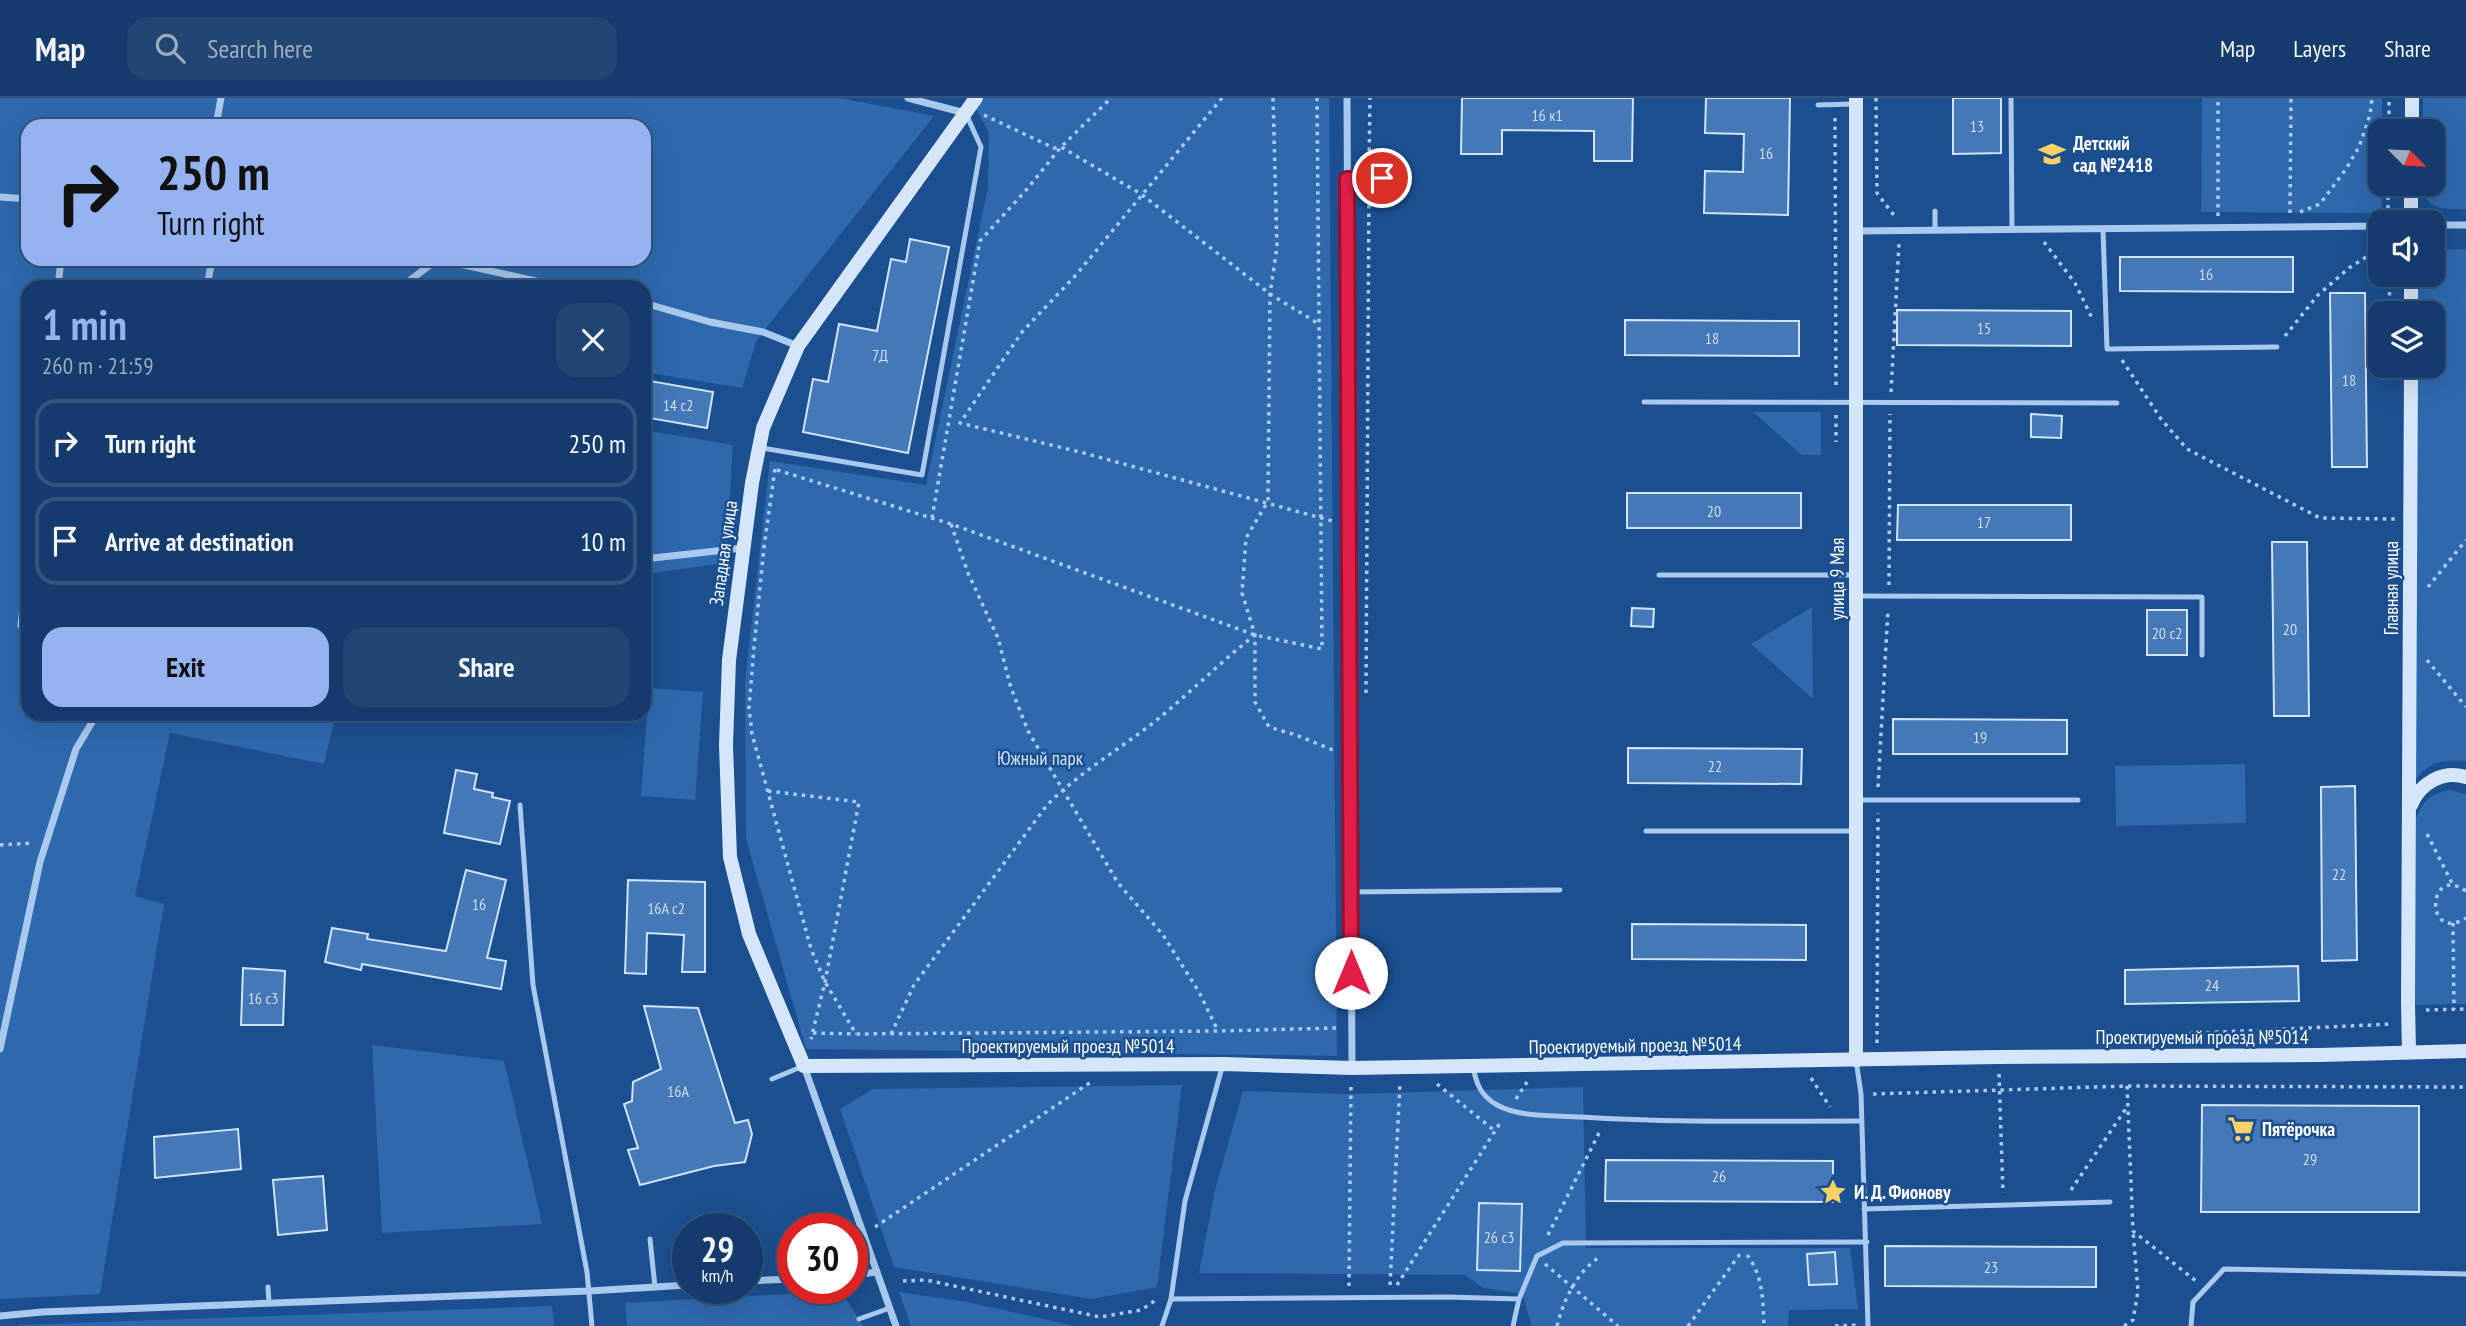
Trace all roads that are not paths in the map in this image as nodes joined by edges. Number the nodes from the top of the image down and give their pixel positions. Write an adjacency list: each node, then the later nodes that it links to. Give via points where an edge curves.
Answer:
1 (221, 98): 9 (street)
2 (908, 98): 8 (street)
3 (1347, 98): 12 (street)
4 (2011, 98): 21 (lane)
5 (2412, 98): 10 (street)
6 (1856, 101): 7 (lane); 22 (street, улица 9 Мая)
7 (1818, 105)
8 (970, 106): 28 (street, Западная улица); 34 (lane, via 981,147 922,475)
9 (217, 119)
10 (2412, 119)
11 (1389, 178): 12 (lane)
12 (1347, 179): 50 (street)
13 (0, 197): 14 (street)
14 (21, 198)
15 (1935, 211): 20 (lane)
16 (2445, 225): 17 (street)
17 (2466, 225)
18 (2368, 226): 19 (street)
19 (2103, 229): 21 (street); 29 (lane, via 2107,349)
20 (1935, 230): 21 (street); 22 (street)
21 (2012, 230)
22 (1857, 231): 32 (street, улица 9 Мая)
23 (429, 266): 25 (street)
24 (470, 266): 26 (street)
25 (410, 280)
26 (532, 280)
27 (651, 305): 28 (street, via 763,331)
28 (798, 346): 34 (street, Западная улица)
29 (2277, 346)
30 (2411, 378): 46 (street, Главная улица)
31 (1644, 402): 32 (lane)
32 (1857, 402): 33 (lane); 38 (street, улица 9 Мая)
33 (2117, 403)
34 (759, 448): 35 (street, Западная улица)
35 (743, 548): 36 (street); 56 (street, Западная улица, via 729,660 730,857 749,934)
36 (651, 558)
37 (1658, 575): 38 (lane)
38 (1857, 575): 39 (street, улица 9 Мая)
39 (1856, 596): 40 (lane, via 2202,597); 43 (street, улица 9 Мая)
40 (2202, 655)
41 (93, 721): 51 (street, via 76,749 46,843)
42 (2466, 777): 46 (street, via 2441,776 2427,783 2415,794)
43 (1856, 800): 44 (lane); 48 (street, улица 9 Мая)
44 (2077, 800)
45 (520, 805): 71 (lane, via 533,985)
46 (2409, 810): 53 (street, Главная улица)
47 (1646, 831): 48 (lane)
48 (1856, 831): 54 (street, улица 9 Мая)
49 (1560, 890): 50 (lane)
50 (1351, 892): 58 (street)
51 (0, 1049)
52 (2466, 1051): 53 (street, Проектируемый проезд №5014)
53 (2409, 1052): 54 (street, Проектируемый проезд №5014)
54 (1856, 1060): 57 (street, Проектируемый проезд №5014); 60 (lane)
55 (1223, 1064): 56 (street, Проектируемый проезд №5014); 58 (street, Проектируемый проезд №5014); 72 (lane, via 1185,1201)
56 (804, 1066): 59 (lane); 65 (street)
57 (1473, 1066): 58 (street, Проектируемый проезд №5014); 60 (lane, via 1485,1097 1500,1107 1532,1114 1606,1120)
58 (1352, 1068)
59 (772, 1079)
60 (1860, 1121): 62 (lane)
61 (2109, 1202): 62 (lane)
62 (1864, 1209): 64 (lane)
63 (650, 1239): 70 (lane)
64 (1867, 1242): 73 (lane, via 1563,1244 1537,1256); 78 (lane)
65 (877, 1272): 66 (street); 75 (street)
66 (868, 1273)
67 (2466, 1273): 83 (lane, via 2224,1269 2193,1302)
68 (672, 1286): 70 (street)
69 (268, 1287): 74 (lane)
70 (655, 1287): 71 (street)
71 (589, 1291): 74 (street); 79 (lane)
72 (1171, 1299): 73 (lane); 81 (lane)
73 (1519, 1299): 82 (lane)
74 (269, 1303): 76 (street)
75 (890, 1308): 77 (lane); 80 (street)
76 (0, 1316)
77 (859, 1320)
78 (1868, 1325)
79 (592, 1326)
80 (896, 1326)
81 (1163, 1326)
82 (1513, 1326)
83 (2190, 1326)

